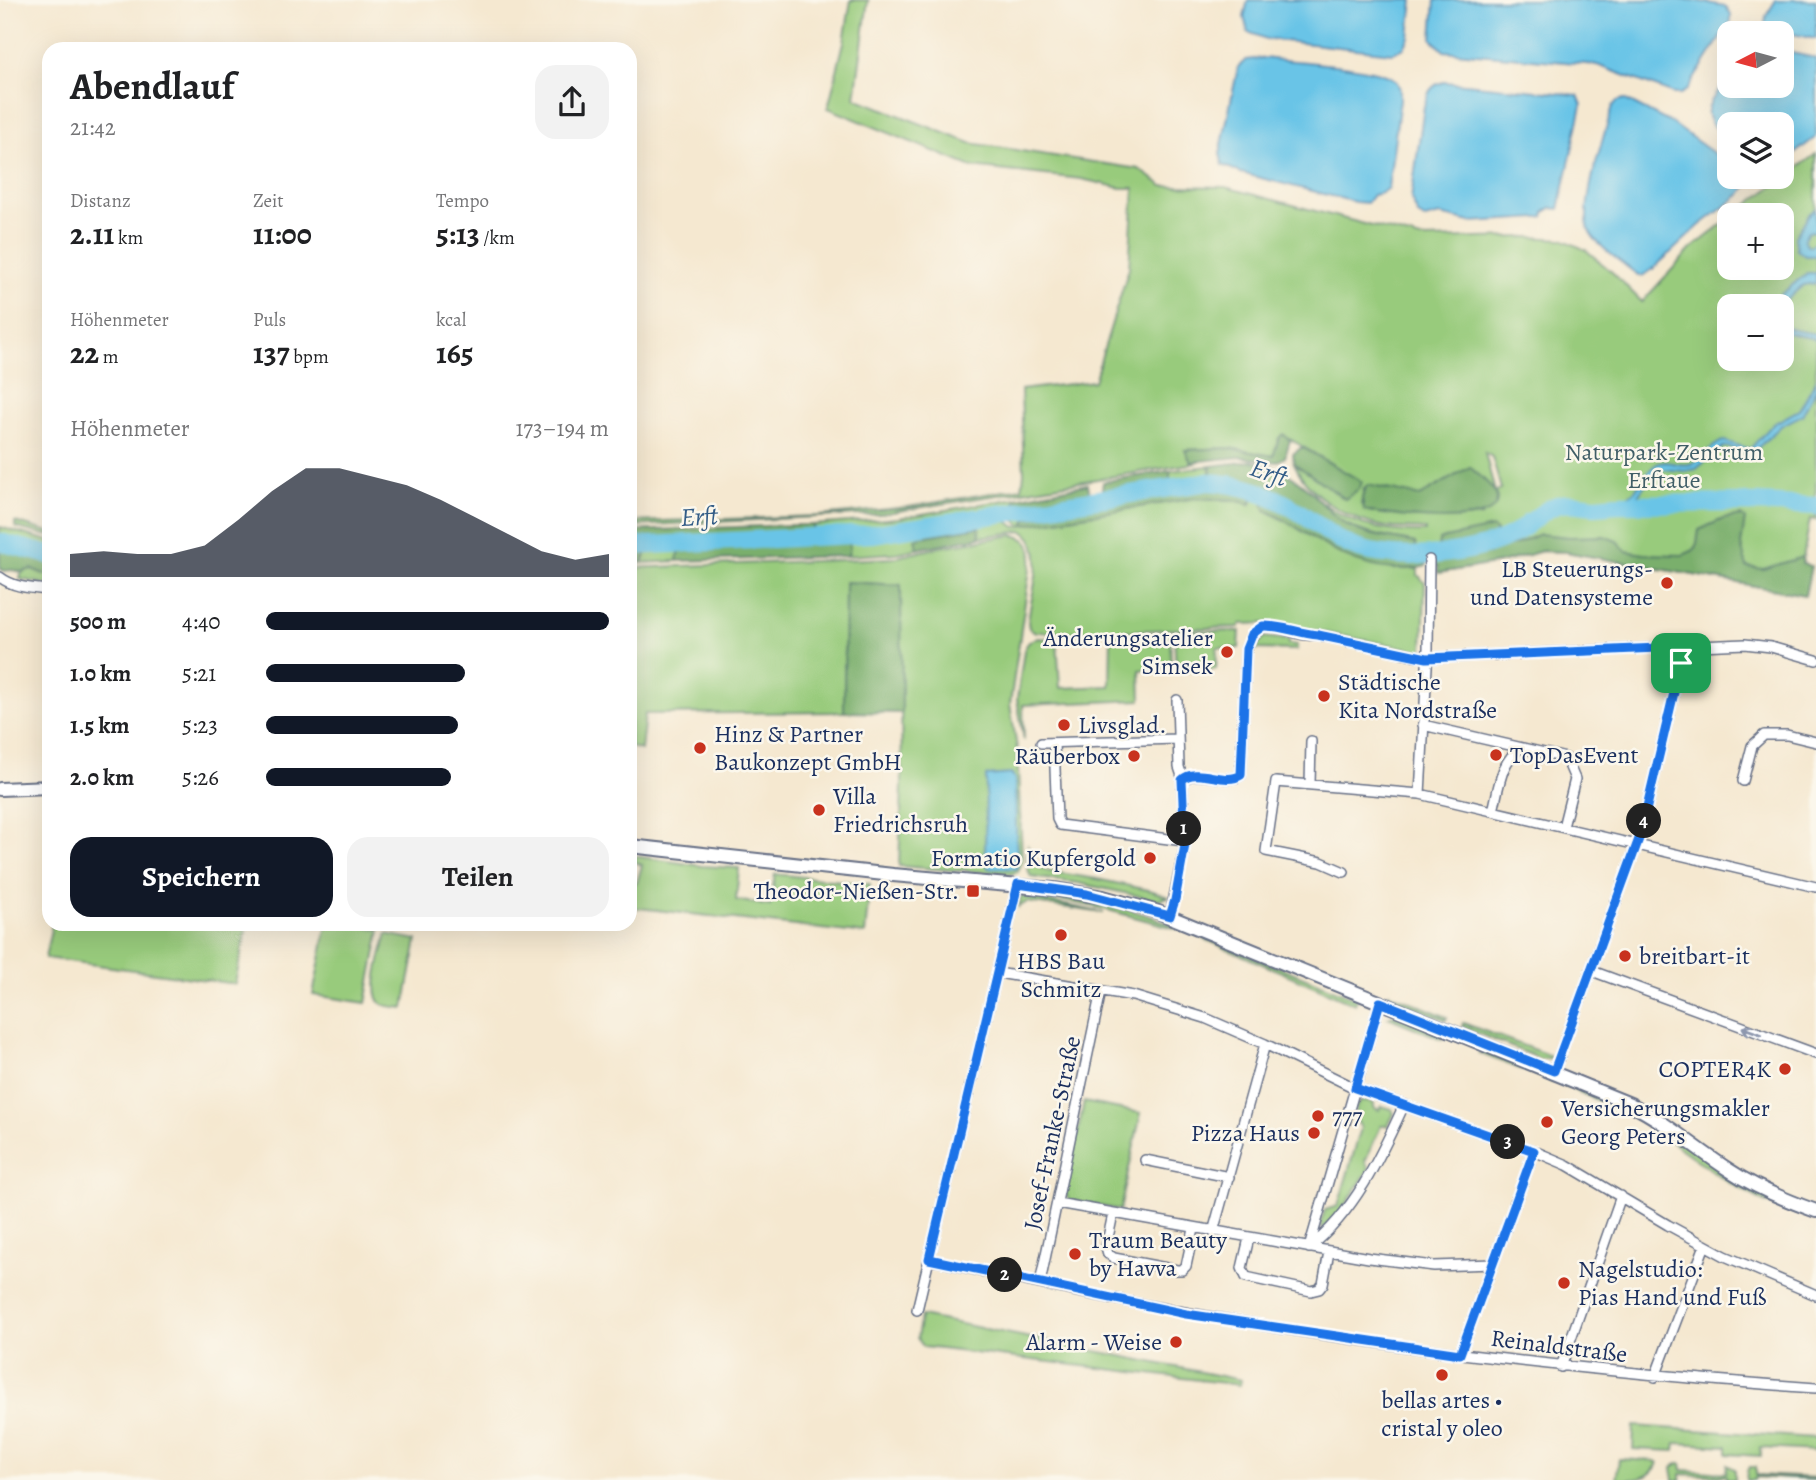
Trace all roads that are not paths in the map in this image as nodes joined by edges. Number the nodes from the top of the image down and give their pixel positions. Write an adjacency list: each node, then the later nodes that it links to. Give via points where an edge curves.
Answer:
1 (1429, 560): 5 (street)
2 (2, 580): 3 (street)
3 (42, 589)
4 (1681, 647): 5 (street); 6 (street, via 1761,645); 26 (street)
5 (1427, 658): 8 (street); 15 (street, via 1263,626 1252,634 1246,649 1241,775 1236,779 1190,775)
6 (1816, 660)
7 (1177, 700): 9 (street)
8 (1423, 725): 14 (street); 22 (street)
9 (1178, 738): 13 (street); 15 (street)
10 (1311, 741): 18 (street)
11 (1816, 742): 17 (street, via 1764,735 1752,746)
12 (1041, 743): 13 (street)
13 (1054, 743): 25 (street, via 1060,825)
14 (1521, 748): 23 (street, via 1505,763); 24 (street, via 1566,758 1571,766 1575,779)
15 (1183, 779): 25 (street)
16 (0, 781): 19 (main road)
17 (1743, 781)
18 (1310, 785): 22 (street); 28 (street, via 1276,782 1266,851)
19 (32, 787): 20 (main road); 21 (main road)
20 (42, 787)
21 (0, 789)
22 (1420, 794): 23 (street)
23 (1493, 811): 24 (street)
24 (1563, 827): 26 (street)
25 (1184, 841): 31 (street)
26 (1637, 845): 30 (street); 32 (street)
27 (637, 847): 29 (main road)
28 (1345, 872)
29 (1018, 884): 31 (main road, via 1087,894); 33 (street)
30 (1816, 887)
31 (1170, 916): 35 (main road)
32 (1592, 971): 37 (street, one-way to 32); 38 (street)
33 (998, 973): 34 (street); 54 (street)
34 (1101, 991): 36 (street, via 1181,1009); 45 (street, Josef-Franke-Straße)
35 (1380, 1002): 38 (main road); 39 (street)
36 (1265, 1044): 39 (street); 43 (street)
37 (1816, 1054)
38 (1554, 1071): 46 (main road, via 1647,1112 1746,1181)
39 (1355, 1088): 40 (street); 52 (street)
40 (1404, 1105): 41 (street); 52 (street, via 1359,1192 1327,1234)
41 (1534, 1151): 44 (street); 55 (street)
42 (1145, 1160): 43 (street)
43 (1229, 1177): 49 (street)
44 (1621, 1196): 51 (street); 60 (street)
45 (1057, 1203): 47 (street); 56 (street, Josef-Franke-Straße)
46 (1816, 1211)
47 (1113, 1214): 48 (street); 48 (street, via 1108,1254 1177,1270 1186,1266)
48 (1194, 1229): 49 (street)
49 (1213, 1232): 50 (street)
50 (1249, 1238): 52 (street); 53 (street, via 1242,1268 1246,1277 1311,1291 1321,1287)
51 (1705, 1245): 57 (street); 61 (street)
52 (1309, 1248): 53 (street)
53 (1329, 1252): 55 (street, via 1434,1266)
54 (929, 1259): 56 (street, Reinaldstraße); 58 (street)
55 (1493, 1264): 59 (street)
56 (1040, 1283): 59 (street, Reinaldstraße, via 1186,1314)
57 (1816, 1295)
58 (917, 1310)
59 (1460, 1354): 60 (street, Reinaldstraße)
60 (1561, 1367): 61 (street, Reinaldstraße)
61 (1655, 1377): 62 (street, Reinaldstraße)
62 (1816, 1388)

